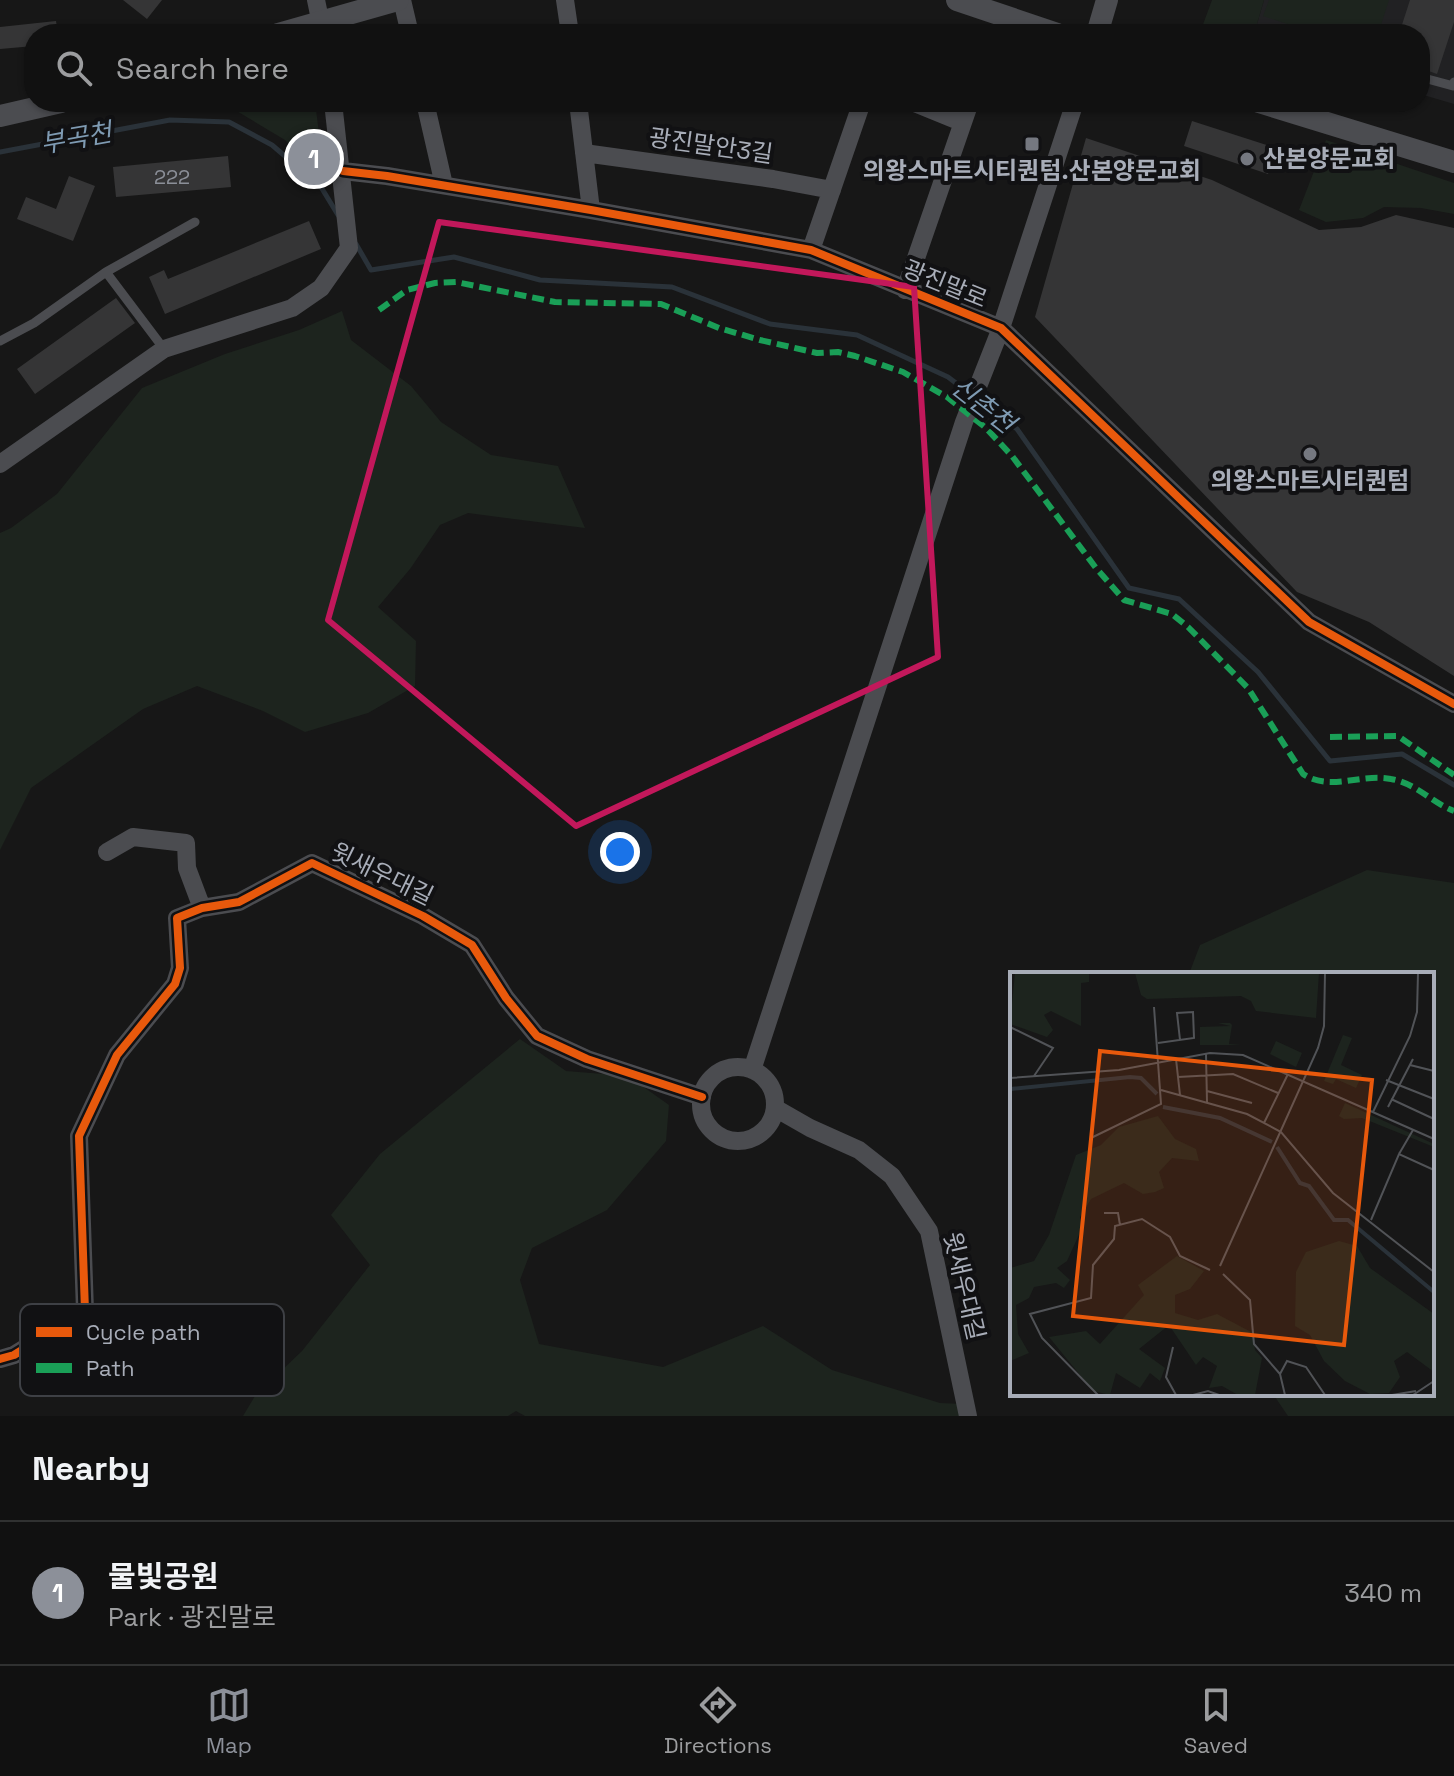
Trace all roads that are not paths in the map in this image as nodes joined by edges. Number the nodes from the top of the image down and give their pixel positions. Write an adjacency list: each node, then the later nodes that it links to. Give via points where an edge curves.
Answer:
1 (316, 0): 6 (street)
2 (400, 0): 7 (street); 8 (street)
3 (565, 0): 9 (street)
4 (957, 0): 10 (street)
5 (1107, 0): 11 (street)
6 (322, 24)
7 (336, 24)
8 (407, 24)
9 (569, 24)
10 (999, 24)
11 (1100, 24)
12 (1430, 80): 13 (lane, via 1453,86)
13 (1454, 82)
14 (24, 110): 23 (street)
15 (334, 112): 27 (street)
16 (427, 112): 28 (street)
17 (579, 112): 25 (street)
18 (859, 112): 29 (street)
19 (936, 112): 24 (street)
20 (966, 112): 24 (street)
21 (1072, 112): 35 (street)
22 (1292, 112): 26 (street)
23 (0, 116)
24 (961, 122): 34 (street)
25 (584, 153): 29 (street, 광진말안3길); 30 (street)
26 (1454, 162)
27 (344, 180): 28 (street, 광진말로); 37 (street, via 349,248 321,288 292,308)
28 (444, 185): 30 (street, 광진말로)
29 (832, 190): 32 (street)
30 (591, 210): 32 (street, 광진말로)
31 (195, 222): 33 (lane)
32 (811, 250): 34 (street, 광진말로)
33 (106, 272): 36 (lane); 37 (lane)
34 (905, 290): 35 (street, 광진말로)
35 (1001, 328): 39 (street, 광진말로, via 1309,622); 42 (street, via 964,422)
36 (0, 341)
37 (164, 349): 38 (street)
38 (0, 464)
39 (1454, 704)
40 (107, 852): 41 (street, via 133,837 186,843 187,868)
41 (202, 908): 43 (street, 윗새우대길, via 239,902 312,863 321,866 472,945 537,1036 587,1059); 45 (street, via 177,918 180,968 175,984 117,1055 79,1136)
42 (752, 1070): 43 (street, via 729,1068 718,1073); 44 (street, via 770,1085)
43 (702, 1097): 44 (street, via 708,1126 729,1140 754,1138)
44 (772, 1116): 48 (street, 윗새우대길, via 859,1150 892,1176 929,1231)
45 (85, 1304)
46 (20, 1351): 47 (street)
47 (0, 1359)
48 (968, 1416)

